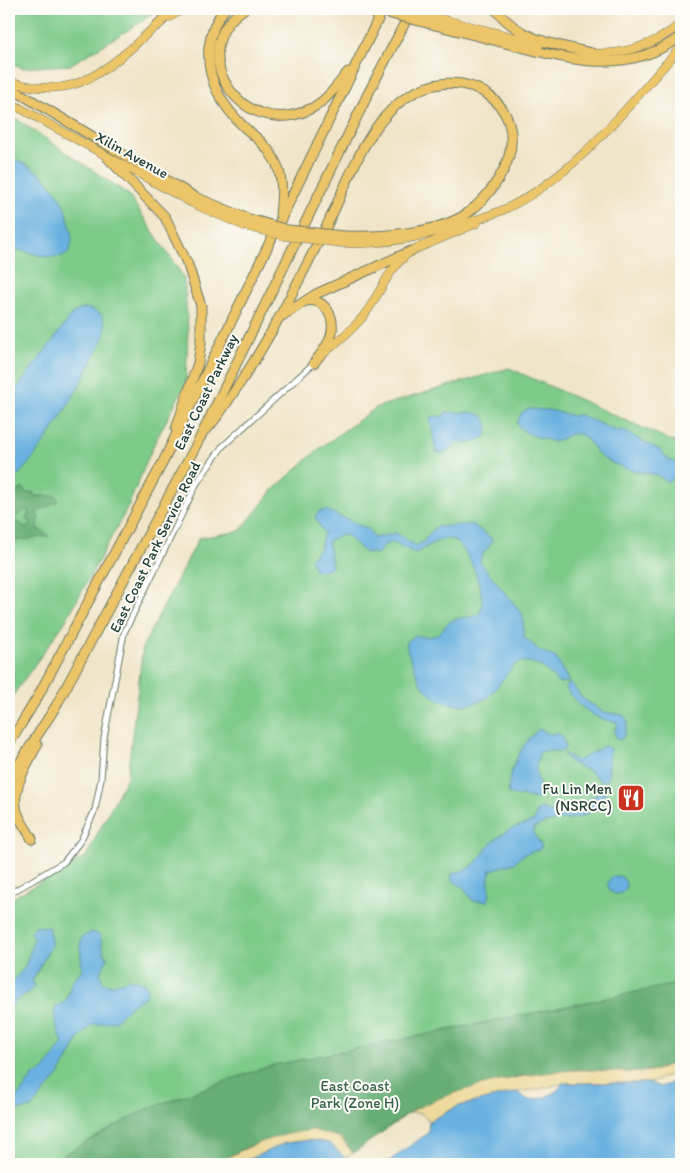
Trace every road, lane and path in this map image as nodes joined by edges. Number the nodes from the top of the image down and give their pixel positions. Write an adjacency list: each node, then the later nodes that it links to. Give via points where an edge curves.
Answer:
1 (175, 9): 12 (highway)
2 (183, 9): 12 (main road)
3 (225, 9): 23 (highway, via 211,34 208,65 212,82 232,112 275,160 283,191)
4 (244, 9): 16 (highway, via 224,32 218,58 226,86 236,98 256,112 283,117 311,109)
5 (371, 9): 10 (highway, bridge)
6 (383, 9): 16 (highway, East Coast Parkway)
7 (401, 9): 10 (main road, bridge)
8 (412, 9): 29 (highway, East Coast Parkway)
9 (495, 9): 15 (highway, via 530,38)
10 (432, 20): 13 (highway, via 560,58 589,62 626,61 667,46); 15 (main road, via 565,50)
11 (681, 23): 15 (main road, via 645,46 614,54)
12 (156, 26): 17 (main road, via 127,52 88,79 59,89 32,88)
13 (681, 36)
14 (681, 47): 21 (main road, via 589,148 554,179)
15 (592, 53)
16 (356, 62): 23 (highway, East Coast Parkway)
17 (9, 81)
18 (9, 87): 22 (highway, via 195,197)
19 (9, 102): 20 (main road, Xilin Avenue)
20 (107, 157): 22 (main road, Xilin Avenue, via 192,203); 30 (highway, via 165,217 188,266 201,306 198,363 179,416)
21 (503, 210): 24 (main road, via 421,236 367,245); 25 (main road, via 465,230)
22 (245, 222): 24 (highway, bridge)
23 (280, 223): 30 (highway, East Coast Parkway)
24 (343, 240): 27 (highway, via 433,227 468,213 503,172 509,158 509,126 502,109 476,87 445,82 416,92 388,113 360,155)
25 (410, 251): 26 (highway); 28 (main road, via 396,263 364,316)
26 (299, 303): 27 (highway); 28 (highway, via 317,301 331,317 330,340)
27 (280, 318): 29 (highway, via 215,421)
28 (314, 363): 35 (street, East Coast Park Service Road, via 222,447 197,483 124,633 104,738 101,780 94,810 81,840 64,862)
29 (200, 438): 31 (highway, East Coast Parkway)
30 (175, 440): 32 (highway, East Coast Parkway, via 37,698)
31 (56, 706): 33 (highway, East Coast Parkway); 34 (highway, via 16,790 16,808)
32 (9, 744)
33 (9, 780)
34 (32, 839)
35 (9, 894)

